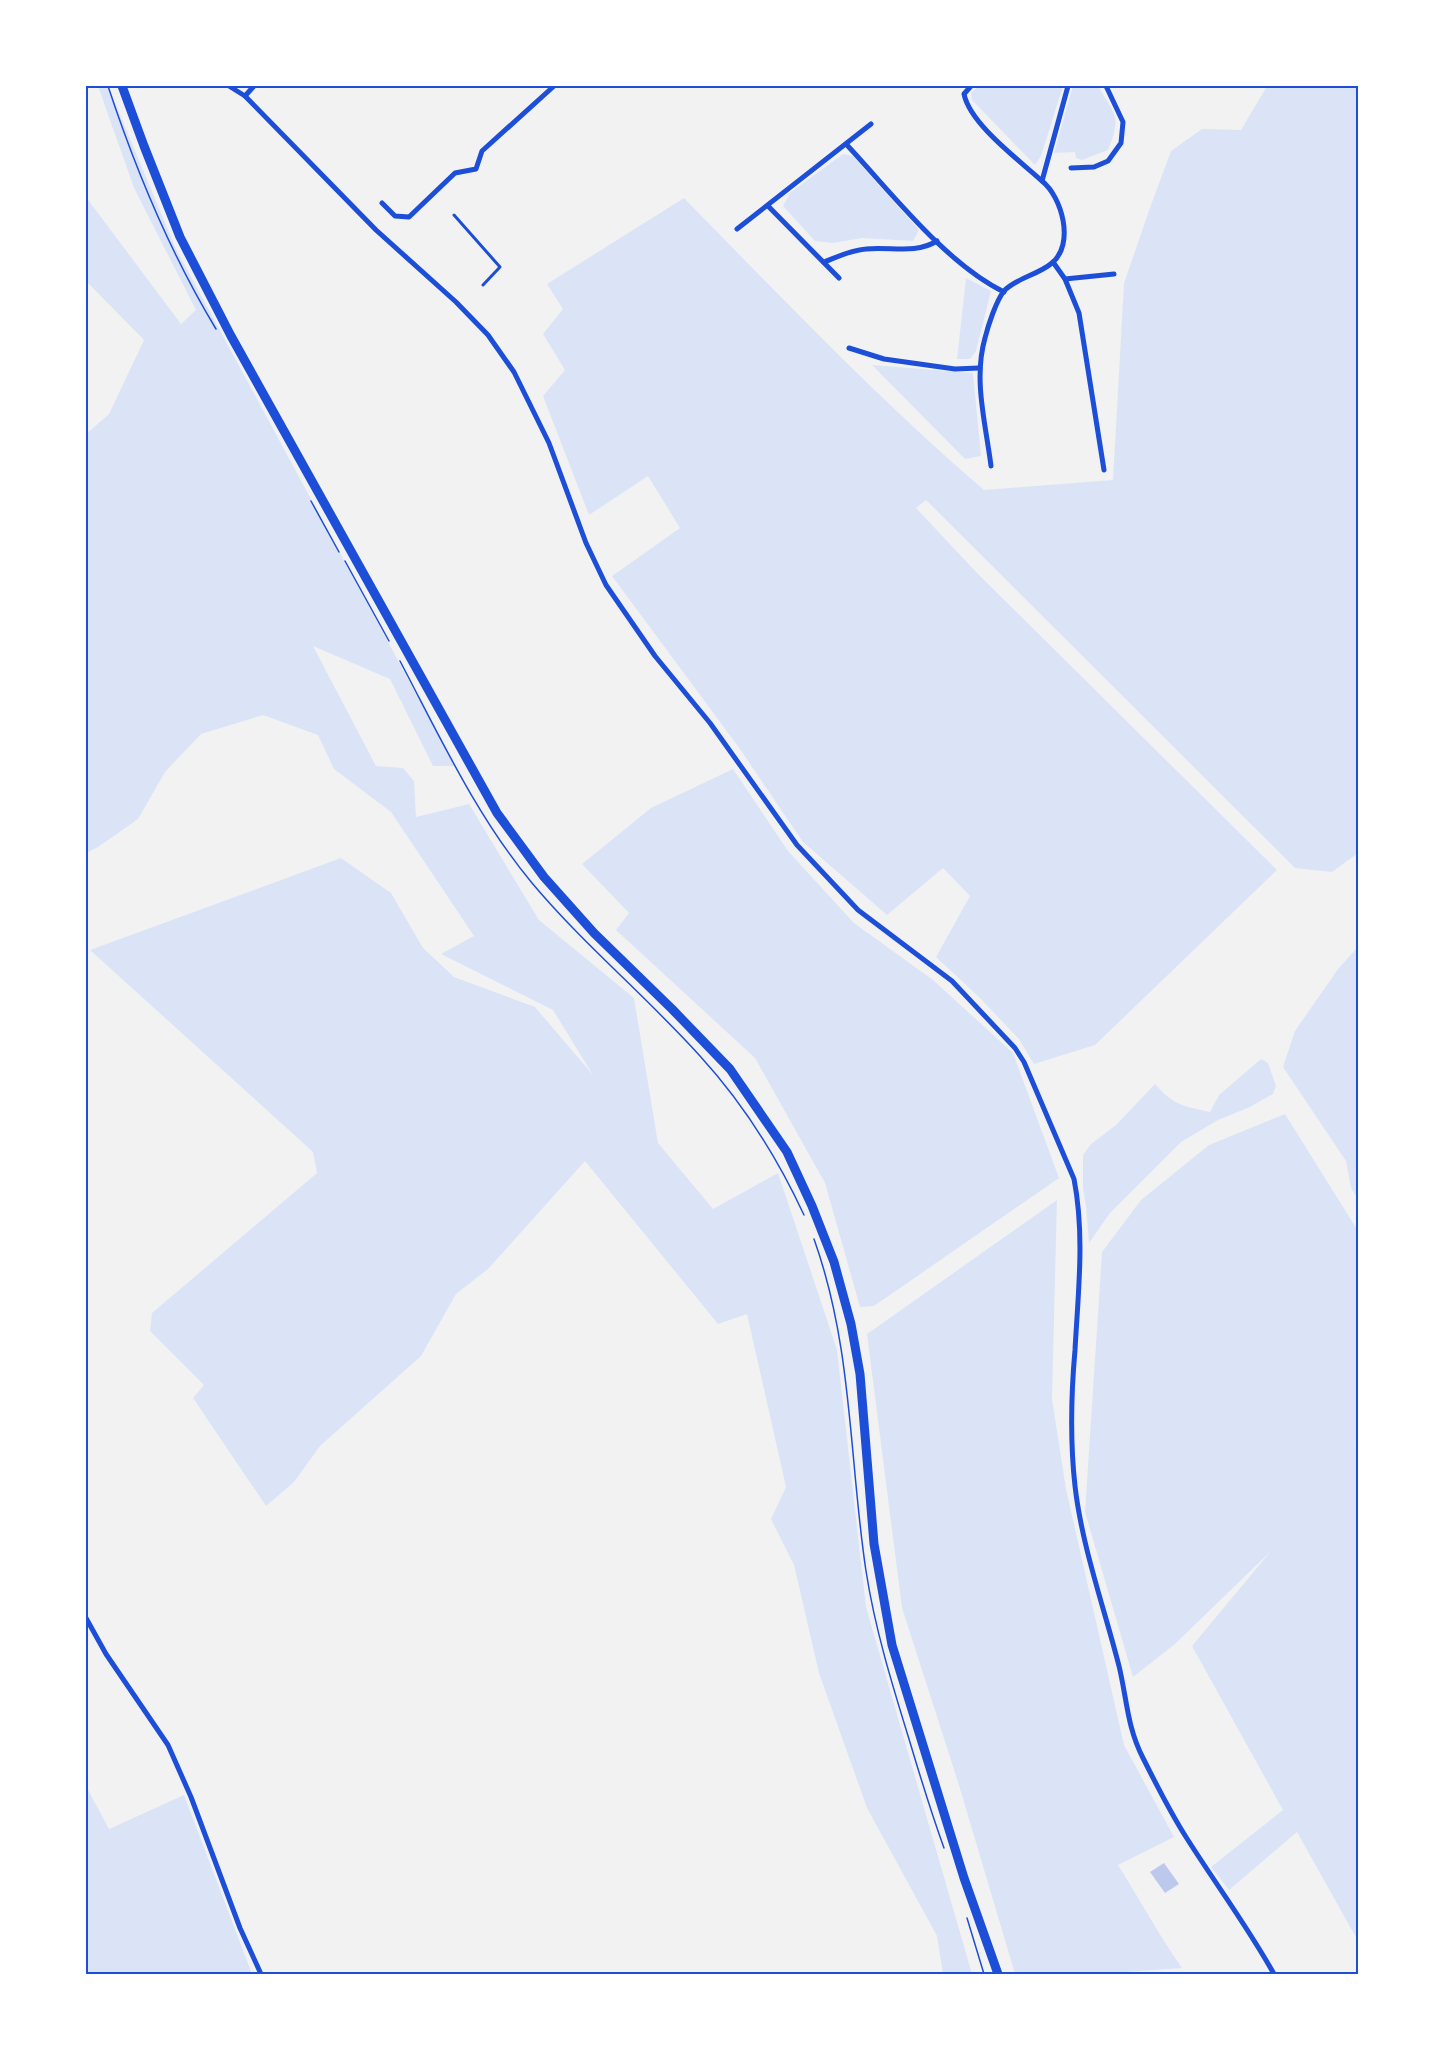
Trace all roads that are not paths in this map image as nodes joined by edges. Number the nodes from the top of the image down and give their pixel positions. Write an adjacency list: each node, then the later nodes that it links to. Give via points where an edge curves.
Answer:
1 (122, 86): 30 (highway, via 180,237 497,813 544,877 594,933 730,1069 787,1152 804,1188 834,1262 851,1324 860,1374 874,1544 892,1645)
2 (229, 86): 8 (street)
3 (254, 86): 8 (street)
4 (554, 86): 13 (street, via 482,151 476,169 454,172 409,217 395,216)
5 (972, 86): 12 (street, via 964,94 966,103 981,123)
6 (1068, 86): 12 (street)
7 (1106, 86): 11 (street, via 1123,122 1121,143 1108,161 1094,167)
8 (245, 96): 34 (street, via 376,230 488,335 514,372 549,443 606,585 797,846 858,910 952,981 1024,1062 1074,1179 1077,1195 1080,1235 1071,1415 1075,1485 1131,1729 1185,1834)
9 (871, 124): 10 (street)
10 (846, 144): 14 (street); 17 (street)
11 (1071, 168)
12 (1042, 181): 19 (street, via 1050,187 1065,223 1061,249)
13 (382, 203)
14 (768, 206): 16 (street); 18 (street)
15 (454, 215): 23 (lane, via 500,267)
16 (737, 229)
17 (937, 241): 18 (street, via 915,250 864,249); 24 (street, via 984,282)
18 (824, 262): 21 (street)
19 (1053, 262): 22 (street); 24 (street)
20 (1114, 274): 22 (street)
21 (839, 278)
22 (1065, 279): 28 (street, via 1079,313)
23 (483, 285)
24 (1004, 292): 26 (street, via 986,336)
25 (849, 348): 26 (street, via 888,360 956,369)
26 (979, 368): 27 (street)
27 (991, 466)
28 (1104, 470)
29 (86, 1618): 31 (street, via 168,1745)
30 (969, 1909): 32 (highway); 33 (highway)
31 (261, 1974)
32 (991, 1974)
33 (998, 1974)
34 (1274, 1974)

